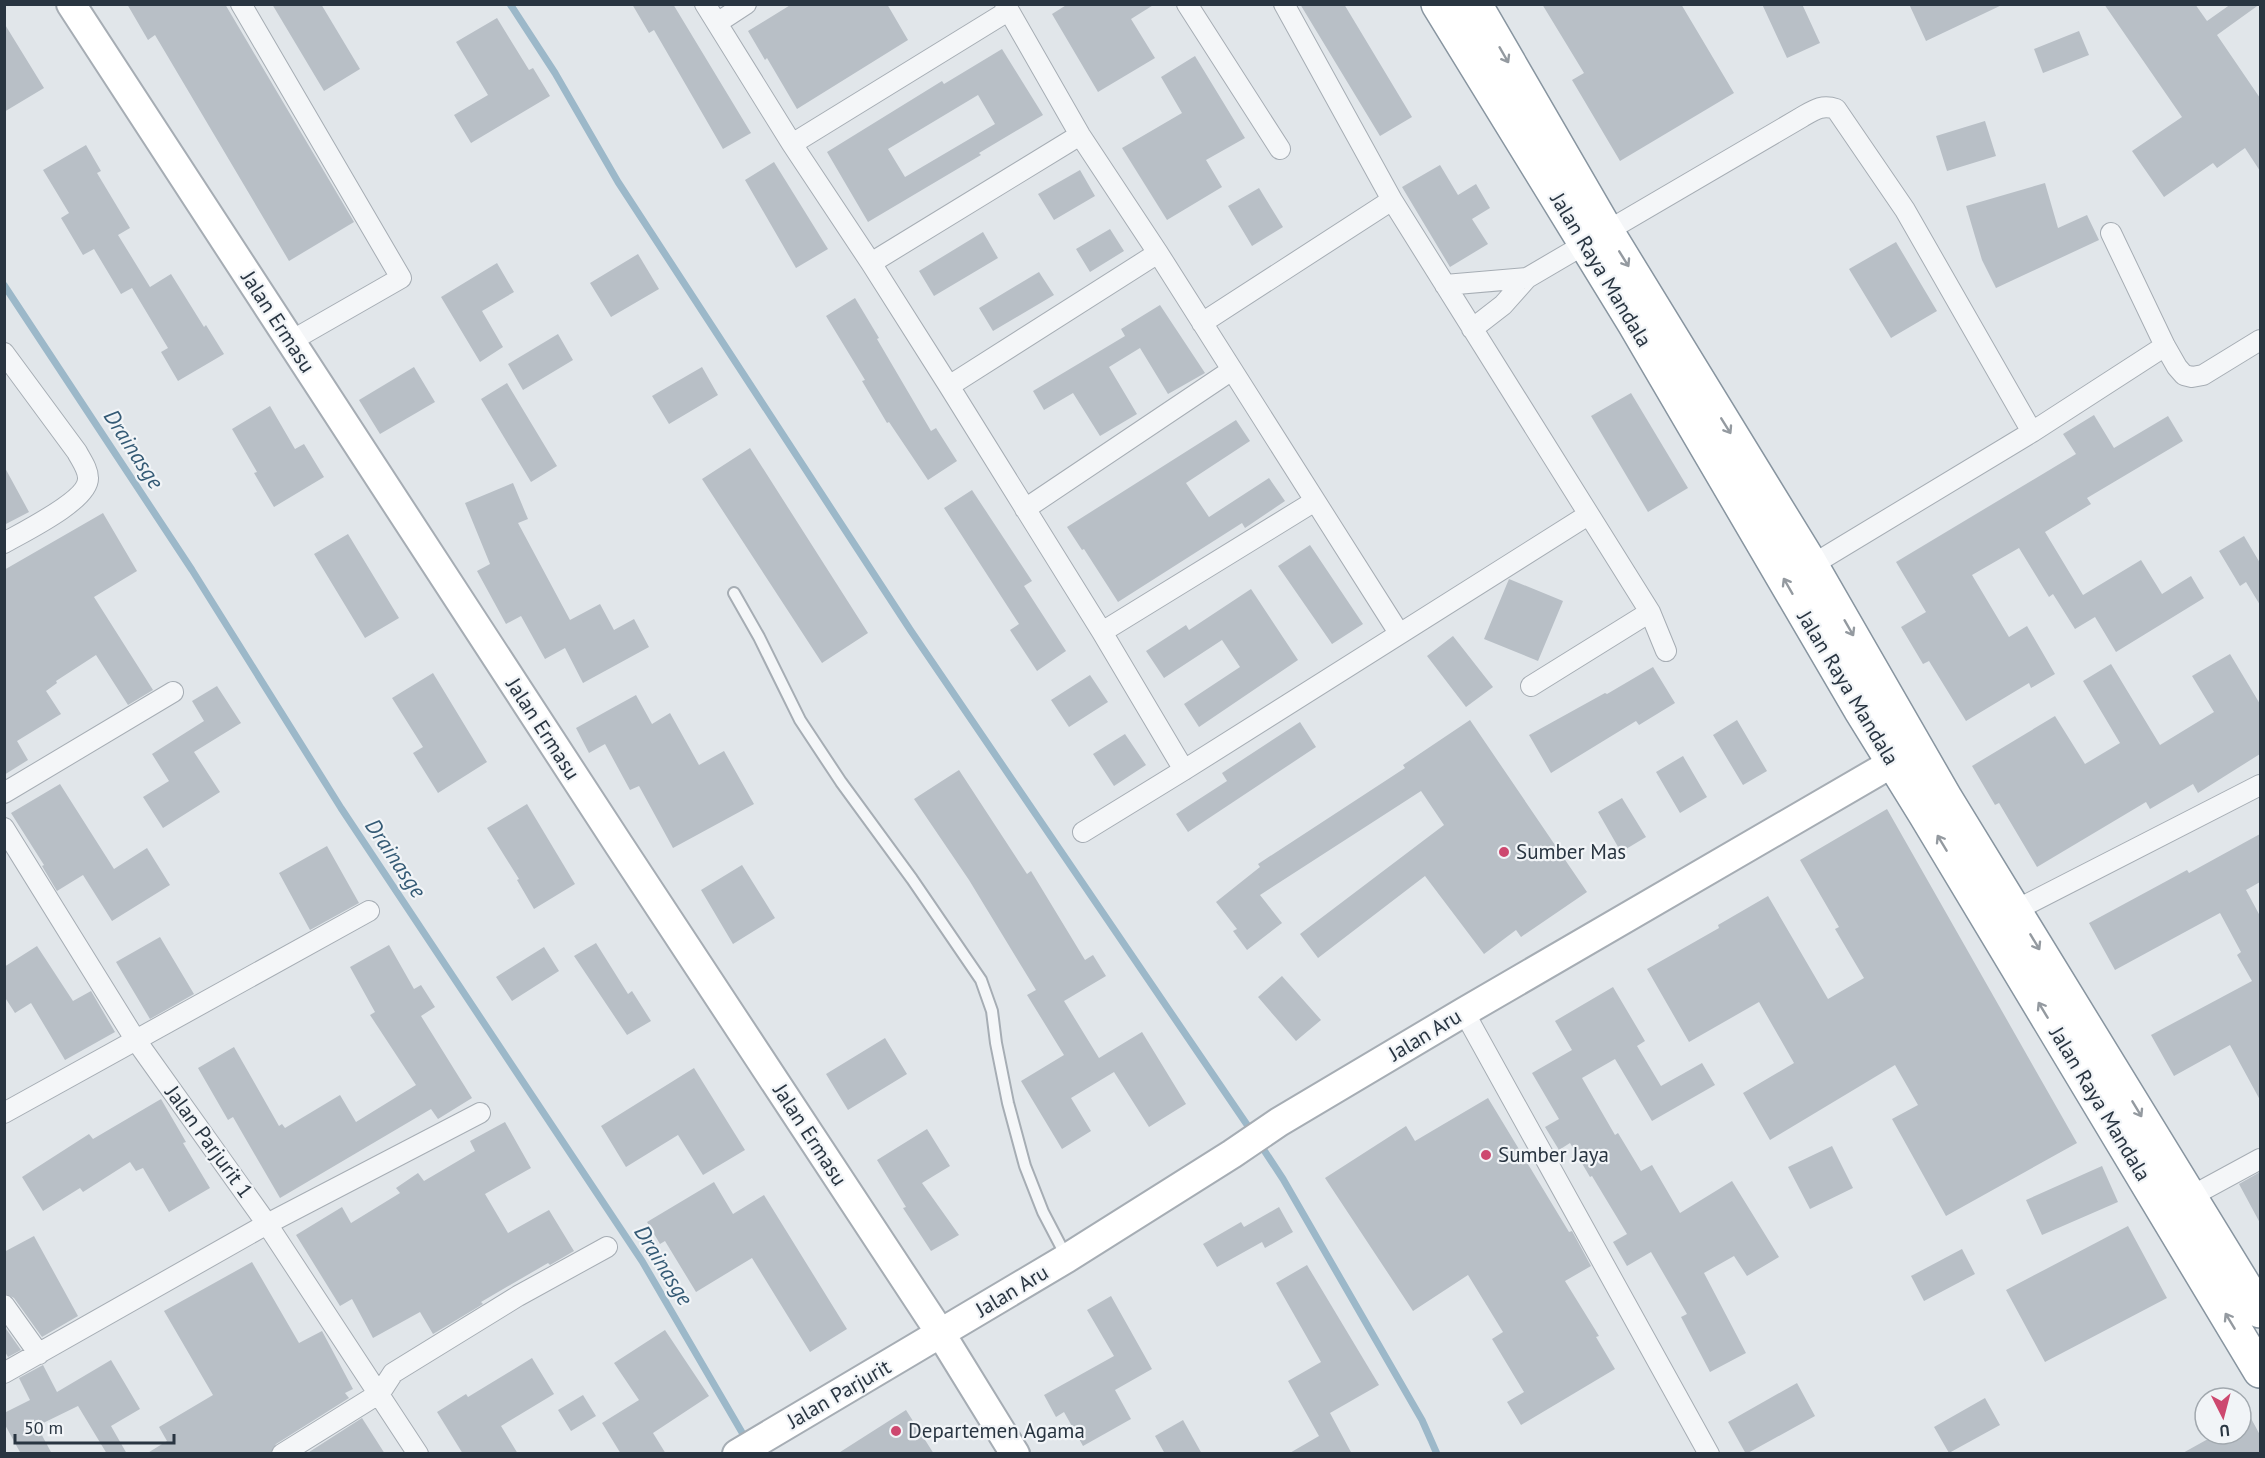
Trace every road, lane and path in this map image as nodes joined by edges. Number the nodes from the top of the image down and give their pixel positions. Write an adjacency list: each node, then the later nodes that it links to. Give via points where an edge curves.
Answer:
1 (71, 4): 24 (street, Jalan Ermasu)
2 (241, 4): 24 (street, via 401,278)
3 (705, 4): 10 (street)
4 (746, 4): 10 (street)
5 (1187, 4): 13 (street)
6 (1284, 4): 14 (street)
7 (1438, 4): 16 (highway, Jalan Raya Mandala)
8 (1475, 4): 16 (highway, Jalan Raya Mandala, one-way to 16)
9 (1006, 8): 11 (street); 12 (street)
10 (717, 23): 12 (street)
11 (1080, 135): 17 (street); 18 (street)
12 (792, 144): 18 (street)
13 (1280, 149)
14 (1392, 200): 20 (street); 21 (street)
15 (2111, 233): 25 (street)
16 (1595, 237): 19 (street); 29 (street, via 1820,106 1836,109 1905,210); 34 (highway, Jalan Raya Mandala, one-way to 34); 42 (highway, Jalan Raya Mandala, one-way to 16, via 1640,333)
17 (1158, 253): 21 (street); 28 (street)
18 (871, 263): 28 (street)
19 (1527, 278): 20 (street); 22 (street, via 1503,305)
20 (1445, 285): 22 (street)
21 (1202, 323): 27 (street)
22 (1472, 329): 32 (street)
23 (2260, 340): 25 (street, via 2215,369 2192,377 2177,367)
24 (291, 341): 61 (street, Jalan Ermasu)
25 (2165, 346): 29 (street)
26 (4, 353): 33 (street, via 76,452 89,479 73,502)
27 (1232, 370): 30 (street); 31 (street)
28 (949, 386): 31 (street)
29 (2032, 432): 34 (street)
30 (1315, 501): 37 (street); 38 (street)
31 (1025, 508): 37 (street)
32 (1588, 515): 36 (street); 38 (street)
33 (4, 543)
34 (1812, 565): 42 (highway, Jalan Raya Mandala, one-way to 42)
35 (734, 593): 58 (lane, via 800,720 981,980 992,1011 1008,1103 1025,1166)
36 (1650, 612): 39 (street); 40 (street)
37 (1102, 632): 43 (street)
38 (1399, 633): 43 (street)
39 (1666, 651)
40 (1531, 686)
41 (173, 692): 45 (street)
42 (1905, 756): 48 (highway, Jalan Raya Mandala, via 1946,799); 50 (street, Jalan Aru); 63 (highway, Jalan Raya Mandala, one-way to 42)
43 (1184, 770): 47 (street)
44 (2260, 785): 48 (street)
45 (4, 793)
46 (4, 828): 51 (street, Jalan Parjurit 1)
47 (1083, 832)
48 (2016, 910): 55 (highway, Jalan Raya Mandala, one-way to 55)
49 (369, 911): 51 (street)
50 (1464, 1012): 58 (street, Jalan Aru, via 1279,1122); 70 (street)
51 (135, 1039): 52 (street); 56 (street, Jalan Parjurit 1)
52 (4, 1113)
53 (480, 1113): 56 (street)
54 (2260, 1159): 55 (street)
55 (2190, 1197): 60 (highway, Jalan Raya Mandala)
56 (267, 1224): 62 (street); 65 (street, Jalan Parjurit 1)
57 (607, 1247): 65 (street, via 393,1373)
58 (1067, 1258): 61 (street, Jalan Aru)
59 (4, 1305): 62 (street)
60 (2260, 1311)
61 (941, 1334): 66 (street, Jalan Parjurit); 69 (street, Jalan Ermasu)
62 (39, 1354): 64 (street)
63 (2260, 1371)
64 (4, 1373)
65 (380, 1393): 67 (street); 68 (street, Jalan Parjurit 1)
66 (741, 1451)
67 (282, 1454)
68 (418, 1454)
69 (1015, 1454)
70 (1709, 1454)

